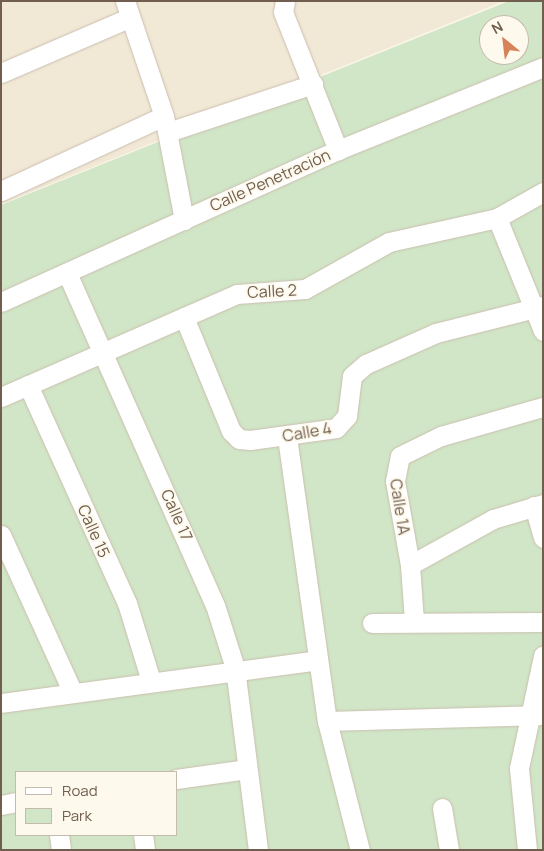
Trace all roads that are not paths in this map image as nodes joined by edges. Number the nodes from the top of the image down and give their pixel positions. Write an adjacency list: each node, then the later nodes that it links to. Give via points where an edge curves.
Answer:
1 (285, 1): 5 (street, via 283,12)
2 (127, 10): 4 (street); 6 (street)
3 (543, 67): 7 (street, Calle Penetración)
4 (1, 73)
5 (313, 84): 6 (street); 7 (street)
6 (166, 124): 8 (street); 11 (street)
7 (338, 150): 11 (street, Calle Penetración)
8 (1, 191)
9 (543, 192): 10 (street, Calle 2)
10 (497, 218): 14 (street); 15 (street, Calle 2, via 389,242 305,289 237,294)
11 (184, 220): 12 (street, Calle Penetración)
12 (67, 273): 13 (street, Calle Penetración); 17 (street, Calle 17)
13 (1, 302)
14 (539, 308): 16 (street); 21 (street, Calle 4, via 436,333 366,364 349,382 348,416 342,425)
15 (184, 317): 17 (street, Calle 2); 21 (street, Calle 4, via 234,435 245,441)
16 (543, 331)
17 (103, 353): 18 (street, Calle 2); 31 (street, Calle 17, via 204,577)
18 (28, 385): 19 (street, Calle 2); 32 (street, Calle 15, via 127,603)
19 (1, 397)
20 (543, 407): 25 (street, Calle 1A, via 441,436 400,456 395,481)
21 (287, 436): 30 (street)
22 (539, 505): 24 (street); 25 (street, via 467,531)
23 (1, 535): 33 (street)
24 (543, 538)
25 (410, 565): 26 (street, Calle 1A)
26 (414, 621): 27 (street); 28 (street)
27 (543, 622)
28 (372, 623)
29 (543, 656): 35 (street)
30 (317, 660): 31 (street); 36 (street)
31 (235, 668): 32 (street); 37 (street, Calle 17)
32 (151, 681): 33 (street)
33 (72, 691): 34 (street)
34 (1, 702)
35 (537, 715): 36 (street); 49 (street, via 519,768)
36 (327, 721): 47 (street)
37 (247, 769): 38 (street); 46 (street, Calle 17)
38 (178, 779)
39 (15, 802): 40 (street)
40 (1, 805)
41 (442, 808): 48 (street)
42 (59, 836): 44 (street)
43 (143, 836): 45 (street)
44 (62, 850)
45 (145, 850)
46 (258, 850)
47 (360, 850)
48 (449, 850)
49 (527, 850)

